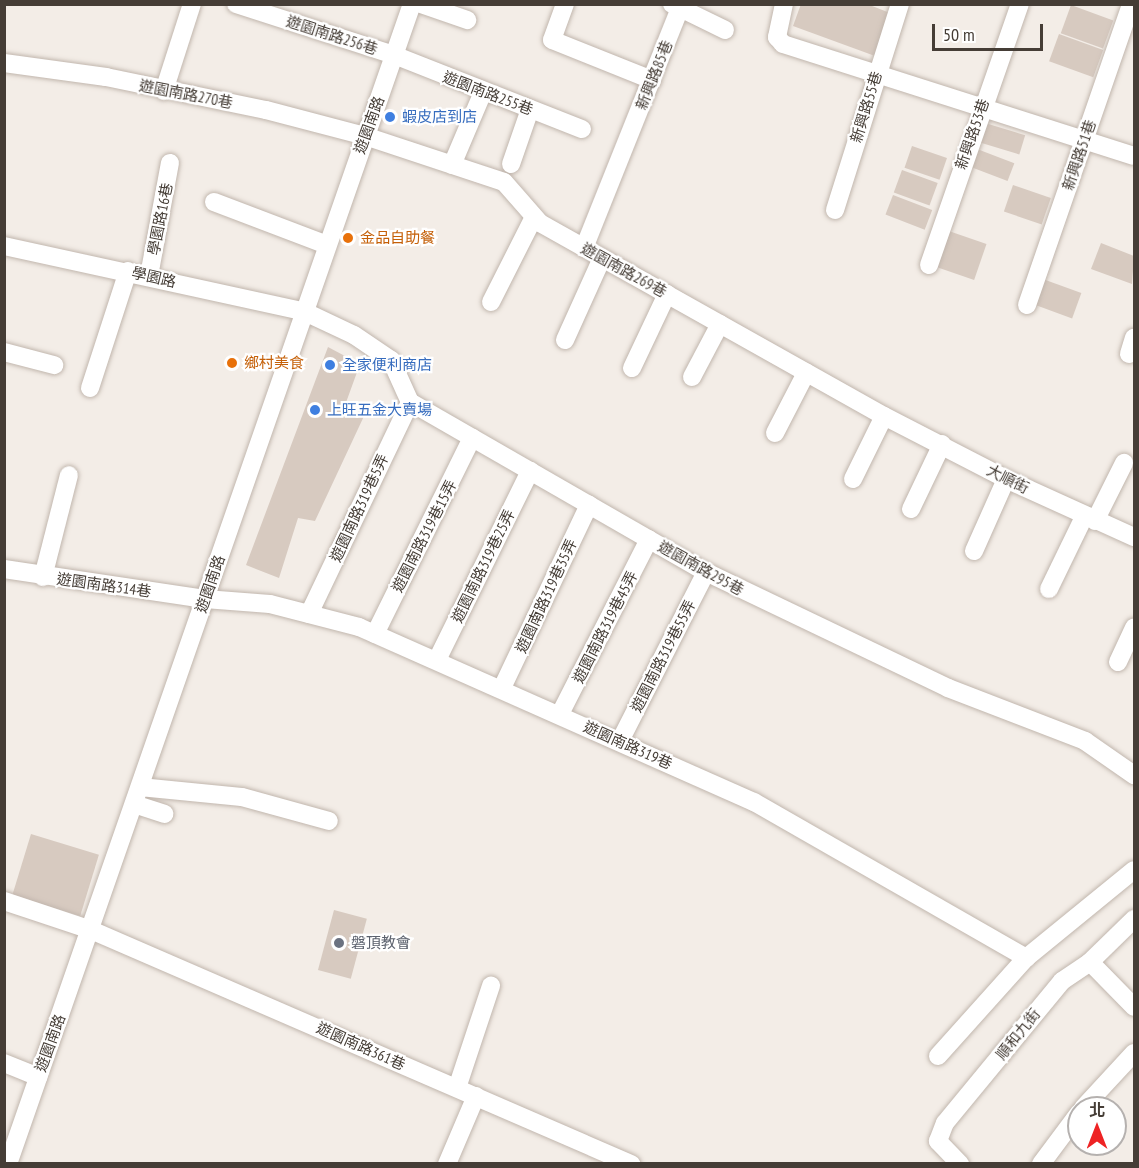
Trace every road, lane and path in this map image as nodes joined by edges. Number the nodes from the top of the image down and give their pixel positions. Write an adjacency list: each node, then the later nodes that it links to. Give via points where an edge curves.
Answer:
1 (192, 4): 17 (street)
2 (236, 4): 13 (street, 遊園南路256巷)
3 (412, 4): 13 (street, 遊園南路)
4 (421, 4): 11 (street)
5 (565, 4): 16 (street, via 552,40)
6 (784, 4): 15 (street, via 777,37 783,44)
7 (900, 4): 15 (street, 新興路55巷)
8 (1020, 4): 19 (street, 新興路53巷)
9 (1131, 4): 23 (street, 新興路51巷)
10 (676, 6): 12 (street); 16 (street, 新興路85巷)
11 (467, 20)
12 (725, 30)
13 (394, 55): 18 (street, 遊園南路255巷); 22 (street, 遊園南路)
14 (4, 63): 17 (street, 遊園南路270巷, via 106,77)
15 (877, 72): 19 (street); 29 (street, 新興路55巷)
16 (652, 80): 33 (street, 新興路85巷)
17 (164, 91): 22 (street, 遊園南路270巷, via 266,110)
18 (483, 92): 20 (street, 遊園南路255巷); 27 (street)
19 (981, 105): 23 (street); 35 (street, 新興路53巷)
20 (530, 109): 21 (street, 遊園南路255巷); 26 (street)
21 (582, 129)
22 (365, 136): 27 (street, 遊園南路269巷); 31 (street, 遊園南路)
23 (1084, 141): 24 (street); 40 (street, 新興路51巷)
24 (1134, 156)
25 (170, 163): 37 (street, 學園路16巷)
26 (511, 164)
27 (452, 165): 30 (street, 遊園南路269巷, via 504,182)
28 (214, 202): 31 (street)
29 (835, 210)
30 (534, 217): 33 (street, 遊園南路269巷); 39 (street)
31 (327, 244): 41 (street, 遊園南路)
32 (4, 246): 36 (street, 學園路)
33 (584, 248): 34 (street, 遊園南路269巷)
34 (602, 258): 38 (street, 遊園南路269巷); 43 (street)
35 (929, 265)
36 (128, 271): 37 (street, 學園路); 49 (street)
37 (149, 276): 41 (street, 學園路)
38 (668, 294): 42 (street, 遊園南路269巷); 46 (street)
39 (491, 302)
40 (1027, 305)
41 (303, 311): 50 (street, via 354,335 392,360); 70 (street, 遊園南路)
42 (720, 324): 47 (street, 遊園南路269巷); 48 (street)
43 (566, 340)
44 (4, 352): 45 (street)
45 (54, 365)
46 (632, 368)
47 (806, 373): 51 (street, 遊園南路269巷); 52 (street)
48 (692, 377)
49 (90, 388)
50 (410, 402): 53 (street, 遊園南路295巷); 71 (street, 遊園南路319巷5弄)
51 (884, 416): 54 (street, 大順街); 58 (street)
52 (775, 432)
53 (472, 438): 56 (street, 遊園南路295巷); 73 (street, 遊園南路319巷15弄)
54 (942, 444): 59 (street, 大順街); 61 (street)
55 (1124, 463): 62 (street)
56 (530, 471): 60 (street, 遊園南路295巷); 74 (street, 遊園南路319巷25弄)
57 (69, 475): 68 (street)
58 (853, 479)
59 (1006, 479): 62 (street, 大順街); 65 (street)
60 (589, 505): 64 (street, 遊園南路295巷); 76 (street, 遊園南路319巷35弄)
61 (911, 509)
62 (1090, 519): 63 (street, 大順街); 69 (street)
63 (1134, 537)
64 (649, 539): 67 (street, 遊園南路295巷); 77 (street, 遊園南路319巷45弄)
65 (974, 551)
66 (4, 569): 68 (street, 遊園南路314巷)
67 (706, 572): 78 (street, 遊園南路319巷55弄); 79 (street, 遊園南路295巷, via 948,688 1085,741)
68 (43, 577): 70 (street, 遊園南路314巷)
69 (1049, 589)
70 (205, 598): 71 (street, 遊園南路319巷, via 270,604); 80 (street, 遊園南路)
71 (309, 614): 73 (street, 遊園南路319巷)
72 (1134, 627): 75 (street)
73 (375, 634): 74 (street, 遊園南路319巷)
74 (437, 660): 76 (street, 遊園南路319巷)
75 (1118, 662)
76 (502, 688): 77 (street, 遊園南路319巷)
77 (560, 714): 78 (street, 遊園南路319巷)
78 (620, 741): 87 (street, 遊園南路319巷, via 754,802)
79 (1134, 776)
80 (137, 795): 81 (street); 82 (street, via 242,797); 86 (street, 遊園南路)
81 (164, 814)
82 (329, 821)
83 (1134, 870): 87 (street)
84 (4, 901): 86 (street, 遊園南路361巷)
85 (1134, 919): 88 (street, 順和九街)
86 (91, 930): 94 (street, 遊園南路); 95 (street, 遊園南路361巷)
87 (1026, 957): 92 (street)
88 (1090, 962): 90 (street); 102 (street, 順和九街, via 1062,981 945,1123 938,1141)
89 (491, 986): 95 (street)
90 (1134, 1007)
91 (1134, 1053): 97 (street)
92 (938, 1056)
93 (4, 1063): 94 (street)
94 (38, 1077): 99 (street, 遊園南路)
95 (457, 1088): 96 (street, 遊園南路361巷)
96 (476, 1096): 100 (street); 101 (street, 遊園南路361巷)
97 (1094, 1096)
98 (1067, 1129): 103 (street)
99 (8, 1164)
100 (447, 1164)
101 (631, 1164)
102 (960, 1164)
103 (1041, 1164)

